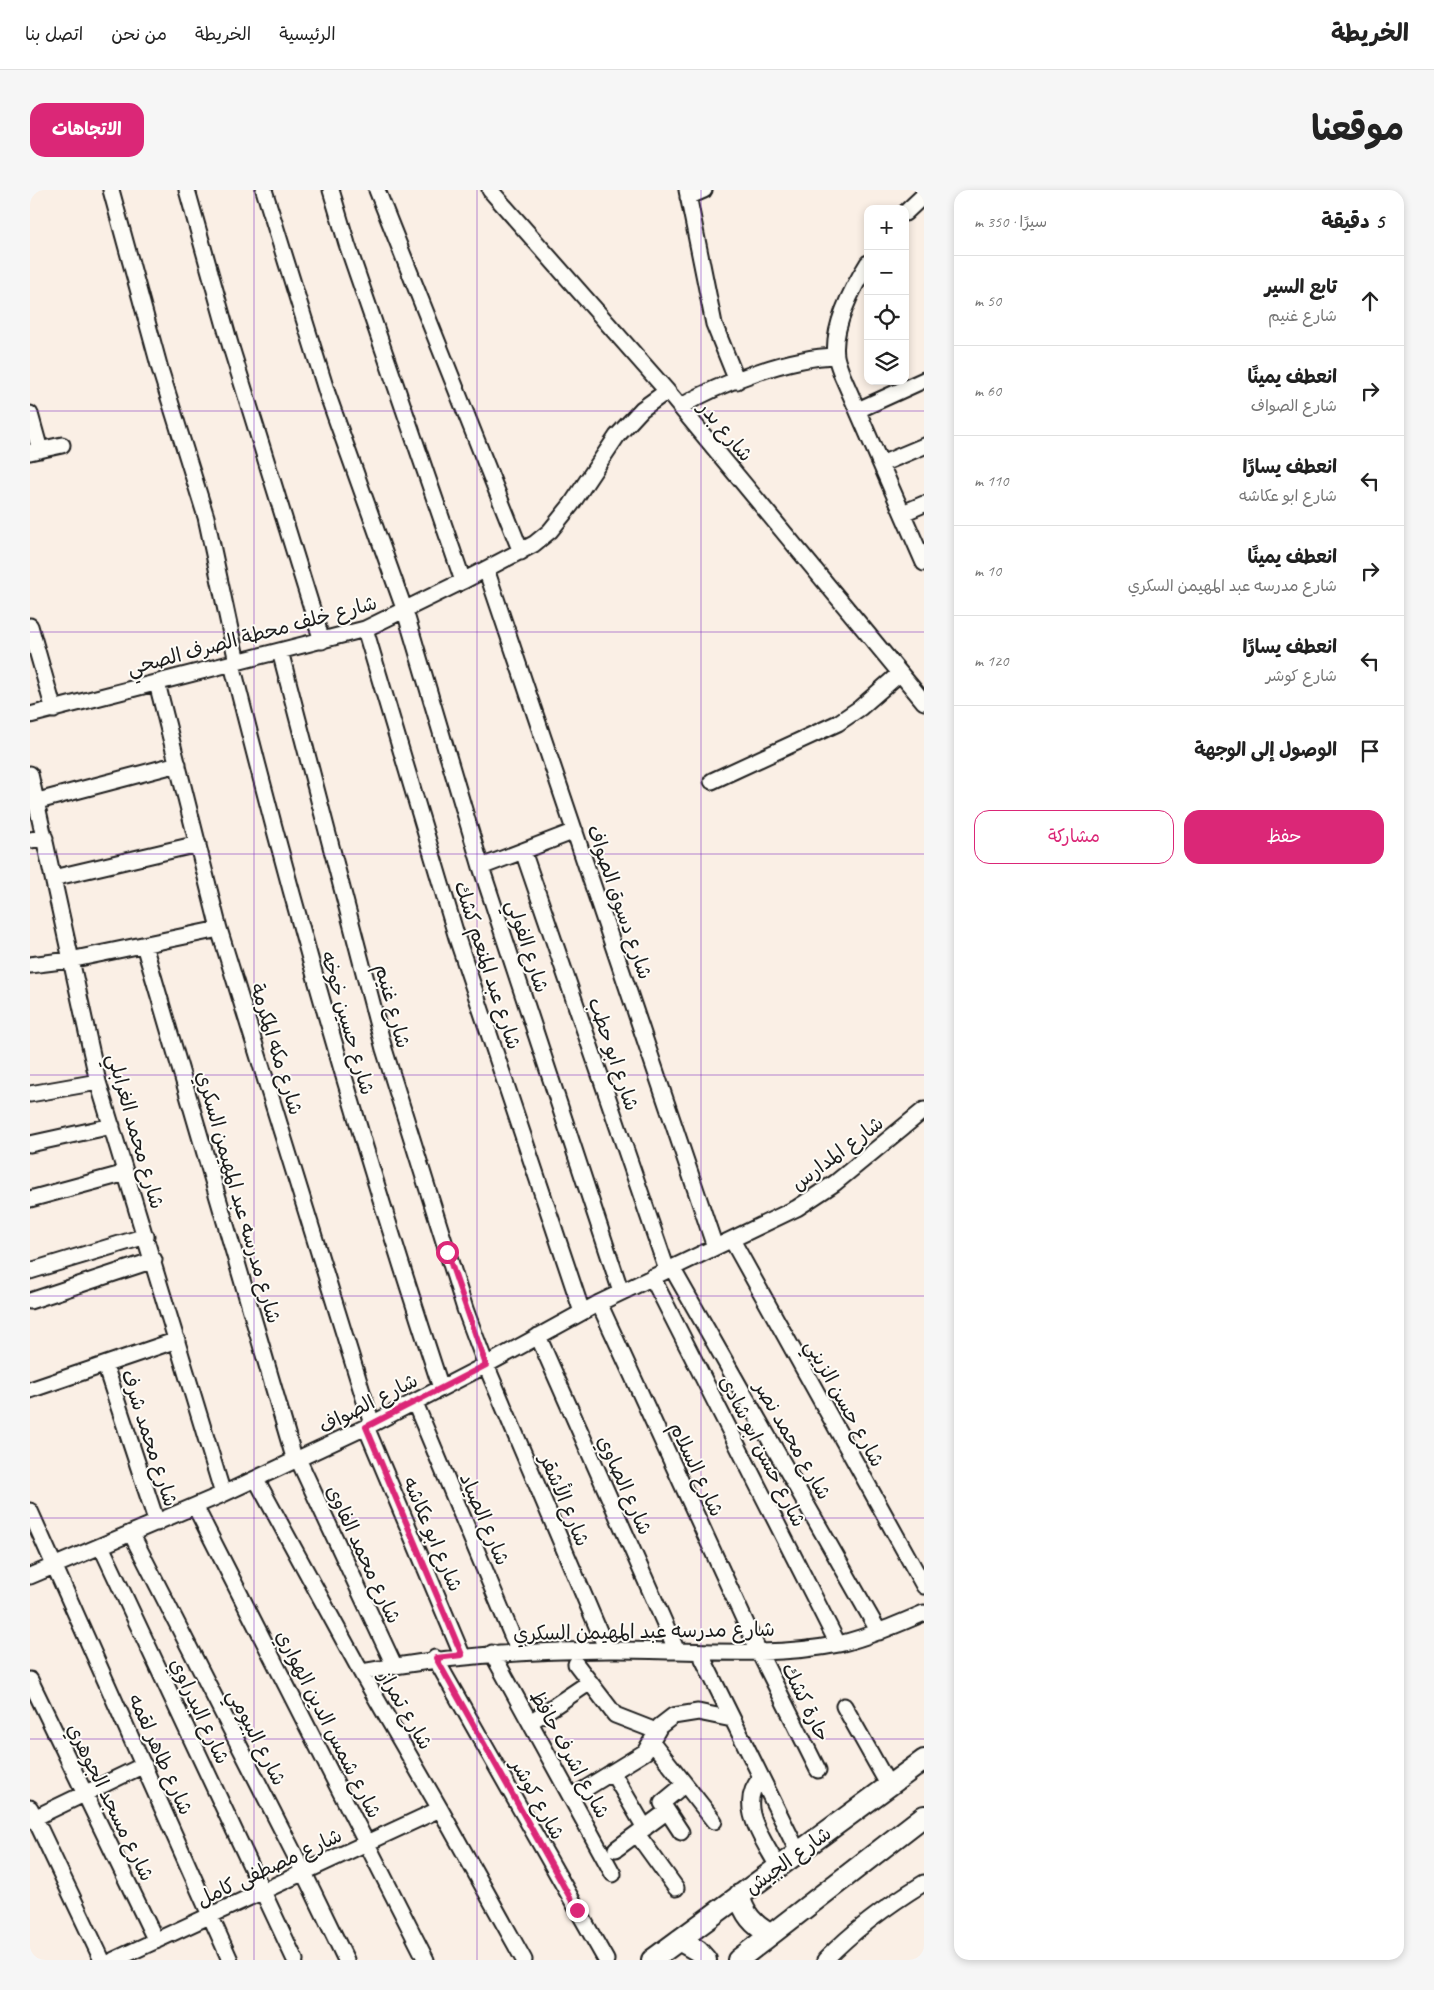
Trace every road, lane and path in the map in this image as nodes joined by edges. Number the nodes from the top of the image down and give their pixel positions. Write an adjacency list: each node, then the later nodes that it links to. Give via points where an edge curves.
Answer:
1 (111, 190): 34 (street, شارع حسين خوخه, via 160,369 206,517)
2 (187, 190): 32 (street, via 230,344)
3 (264, 190): 29 (street, شارع الفولي, via 327,393)
4 (331, 190): 28 (street)
5 (377, 190): 25 (street)
6 (490, 190): 15 (street, شارع بدر)
7 (704, 190): 8 (street)
8 (688, 194): 14 (street, via 714,324)
9 (924, 195): 10 (street)
10 (909, 209)
11 (864, 270): 12 (street, via 847,301)
12 (836, 356): 14 (street, via 794,361); 17 (street)
13 (924, 380): 17 (street)
14 (738, 381): 16 (street, via 706,392)
15 (668, 391): 16 (street, شارع بدر); 25 (street, شارع خلف محطة الصرف الصحي, via 642,409 618,436 550,531)
16 (680, 407): 35 (street, شارع بدر)
17 (858, 410): 22 (street)
18 (30, 414): 21 (street)
19 (62, 445): 21 (street)
20 (924, 446): 22 (street)
21 (35, 451)
22 (881, 464): 24 (street)
23 (924, 504): 24 (street)
24 (902, 513): 26 (street)
25 (521, 552): 27 (street, شارع خلف محطة الصرف الصحي)
26 (924, 563)
27 (486, 569): 28 (street, شارع خلف محطة الصرف الصحي); 44 (street, شارع دسوق الصواف)
28 (463, 582): 29 (street, شارع خلف محطة الصرف الصحي)
29 (405, 611): 31 (street, شارع خلف محطة الصرف الصحي); 48 (street, شارع الفولي)
30 (30, 626): 38 (street)
31 (365, 629): 32 (street, شارع خلف محطة الصرف الصحي); 71 (street, شارع عبد المنعم كشك, via 457,938)
32 (322, 641): 33 (street, شارع خلف محطة الصرف الصحي)
33 (280, 651): 34 (street, شارع خلف محطة الصرف الصحي); 75 (street, شارع غنيم, via 384,1048 465,1309)
34 (234, 663): 36 (street, شارع خلف محطة الصرف الصحي); 76 (street, شارع حسين خوخه, via 277,845 329,1031 383,1213)
35 (899, 674): 37 (street, شارع بدر); 42 (street, via 838,723)
36 (157, 683): 38 (street, شارع خلف محطة الصرف الصحي); 40 (street, شارع مكه المكرمة)
37 (924, 702)
38 (54, 710): 39 (street, شارع خلف محطة الصرف الصحي)
39 (30, 715)
40 (178, 764): 43 (street); 46 (street, شارع مكه المكرمة)
41 (30, 774): 43 (street, شارع محمد الغرابلي)
42 (712, 781)
43 (38, 801): 45 (street, شارع محمد الغرابلي)
44 (575, 831): 47 (street); 63 (street, شارع دسوق الصواف)
45 (37, 839): 49 (street, شارع محمد الغرابلي)
46 (198, 844): 49 (street); 50 (street, شارع مكه المكرمة)
47 (523, 851): 48 (street); 65 (street, شارع ابو حطب)
48 (482, 867): 68 (street, شارع الفولي)
49 (53, 878): 52 (street, شارع محمد الغرابلي)
50 (219, 929): 51 (street); 79 (street, شارع مكه المكرمة)
51 (144, 945): 52 (street); 80 (street, شارع مدرسه عبد المهيمن السكري)
52 (70, 960): 53 (street); 54 (street, شارع محمد الغرابلي)
53 (30, 966)
54 (98, 1082): 55 (street); 57 (street, شارع محمد الغرابلي)
55 (30, 1094)
56 (924, 1110): 62 (street, شارع المدارس, via 816,1197)
57 (112, 1126): 58 (street); 59 (street, شارع محمد الغرابلي)
58 (30, 1144)
59 (126, 1173): 60 (street); 61 (street, شارع محمد الغرابلي)
60 (30, 1199)
61 (146, 1236): 64 (street, شارع محمد الغرابلي); 66 (street)
62 (732, 1240): 63 (street, شارع المدارس); 90 (street, شارع حسن الزيني)
63 (715, 1247): 65 (street, شارع الصواف)
64 (154, 1260): 69 (street); 73 (street, شارع محمد الغرابلي)
65 (669, 1269): 67 (street, شارع الصواف); 92 (street, شارع محمد نصر)
66 (30, 1271)
67 (652, 1277): 68 (street, شارع الصواف); 93 (street, شارع حسن ابو شادى)
68 (621, 1292): 70 (street, شارع الصواف)
69 (30, 1301)
70 (599, 1302): 71 (street, شارع الصواف); 97 (street, شارع السلام)
71 (582, 1312): 72 (street, شارع الصواف)
72 (538, 1336): 75 (street, شارع الصواف); 94 (street, شارع الصاوي)
73 (178, 1340): 74 (street); 82 (street, شارع محمد الغرابلي)
74 (105, 1365): 77 (street); 85 (street, شارع محمد شرف)
75 (486, 1365): 76 (street, شارع الصواف); 95 (street, شارع الأشقر)
76 (441, 1388): 78 (street, شارع الصواف)
77 (30, 1390)
78 (415, 1402): 79 (street, شارع الصواف); 96 (street, شارع الصياد)
79 (369, 1426): 80 (street, شارع الصواف); 99 (street, شارع ابو عكاشه)
80 (296, 1460): 81 (street, شارع الصواف); 103 (street, شارع محمد الفاوى)
81 (256, 1479): 82 (street, شارع الصواف); 104 (street, شارع تمراز)
82 (223, 1494): 83 (street, شارع الصواف)
83 (195, 1506): 85 (street, شارع الصواف); 127 (street, شارع شمس الدين الهواري)
84 (30, 1511): 88 (street, شارع طاهر لقمه)
85 (157, 1523): 86 (street, شارع الصواف)
86 (131, 1533): 87 (street, شارع الصواف); 131 (street, شارع البيومي)
87 (101, 1546): 88 (street, شارع الصواف); 135 (street, شارع البدراوي)
88 (53, 1566): 89 (street, شارع الصواف); 112 (street, شارع طاهر لقمه)
89 (30, 1576)
90 (924, 1586)
91 (924, 1613): 92 (street, شارع مدرسه عبد المهيمن السكري)
92 (879, 1632): 93 (street, شارع مدرسه عبد المهيمن السكري)
93 (838, 1644): 97 (street, شارع مدرسه عبد المهيمن السكري)
94 (676, 1649): 95 (street, شارع مدرسه عبد المهيمن السكري); 97 (street, شارع مدرسه عبد المهيمن السكري)
95 (607, 1650): 96 (street, شارع مدرسه عبد المهيمن السكري)
96 (519, 1652): 98 (street, شارع مدرسه عبد المهيمن السكري)
97 (759, 1652): 113 (street, حارة كشك)
98 (492, 1653): 99 (street, شارع مدرسه عبد المهيمن السكري); 132 (street, شارع اشرف حافظ)
99 (462, 1655): 100 (street, شارع مدرسه عبد المهيمن السكري)
100 (436, 1658): 103 (street, شارع مدرسه عبد المهيمن السكري); 148 (street, شارع كوشر)
101 (703, 1659): 109 (street)
102 (576, 1664): 106 (street)
103 (394, 1665): 104 (street, شارع مدرسه عبد المهيمن السكري)
104 (361, 1672): 120 (street, شارع تمراز)
105 (30, 1680): 119 (street, شارع مسجد الجوهري)
106 (590, 1682): 108 (street); 110 (street, via 615,1715)
107 (844, 1706): 117 (street)
108 (535, 1719)
109 (732, 1719): 110 (street, via 698,1712 680,1713 663,1722); 115 (street)
110 (654, 1737): 114 (street, via 645,1752); 116 (street)
111 (924, 1760): 117 (main road, شارع الجيش)
112 (144, 1765): 119 (street); 137 (street, شارع طاهر لقمه)
113 (818, 1770)
114 (612, 1772): 118 (street); 125 (street)
115 (761, 1778): 129 (street); 130 (street, via 752,1791 750,1809)
116 (685, 1784): 121 (street, via 663,1802); 124 (street)
117 (889, 1786): 129 (main road, شارع الجيش)
118 (580, 1792)
119 (84, 1794): 122 (street); 140 (street, شارع مسجد الجوهري)
120 (440, 1809): 127 (street, شارع مصطفى كامل); 147 (street, شارع تمراز)
121 (666, 1812): 125 (street); 126 (street)
122 (32, 1815): 141 (street)
123 (924, 1816): 138 (main road)
124 (714, 1821)
125 (641, 1831): 128 (street); 134 (street)
126 (681, 1832)
127 (368, 1843): 131 (street, شارع مصطفى كامل); 146 (street, شارع شمس الدين الهواري)
128 (616, 1849)
129 (798, 1852): 130 (main road, شارع الجيش)
130 (778, 1867): 136 (main road, شارع الجيش)
131 (304, 1873): 135 (street, شارع مصطفى كامل); 145 (street, شارع البيومي)
132 (614, 1874)
133 (924, 1884): 152 (street, via 887,1906 849,1936)
134 (676, 1888)
135 (262, 1892): 137 (street, شارع مصطفى كامل); 144 (street, شارع البدراوي)
136 (739, 1896): 138 (main road, via 753,1923); 139 (main road, شارع الجيش)
137 (210, 1916): 140 (street, شارع مصطفى كامل); 143 (street, شارع طاهر لقمه)
138 (770, 1934): 151 (main road)
139 (679, 1940): 149 (main road, شارع الجيش); 150 (main road)
140 (156, 1941): 142 (street, شارع مصطفى كامل)
141 (102, 1960)
142 (114, 1960)
143 (230, 1960)
144 (295, 1960)
145 (346, 1960)
146 (426, 1960)
147 (524, 1960)
148 (606, 1960)
149 (652, 1960)
150 (706, 1960)
151 (738, 1960)
152 (826, 1960)

